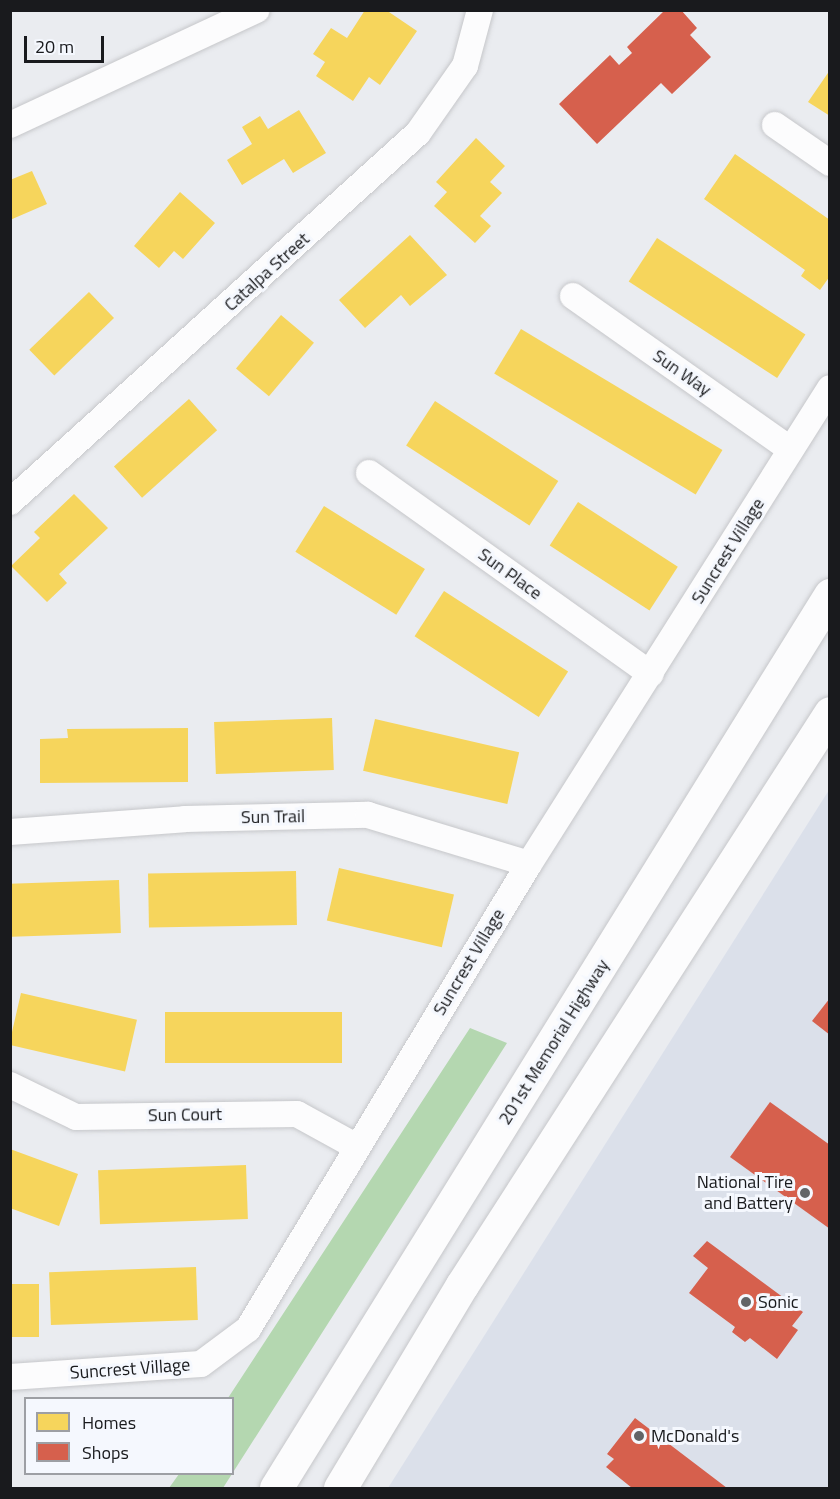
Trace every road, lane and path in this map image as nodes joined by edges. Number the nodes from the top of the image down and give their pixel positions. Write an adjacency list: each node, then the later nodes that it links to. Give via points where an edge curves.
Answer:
1 (257, 10): 3 (street)
2 (480, 10): 10 (street, Catalpa Street, via 465,66 418,133)
3 (10, 125)
4 (775, 125): 5 (street)
5 (830, 163)
6 (573, 296): 8 (street, Sun Way)
7 (830, 388): 8 (street, Suncrest Village)
8 (790, 449): 12 (street, Suncrest Village)
9 (369, 472): 12 (street, Sun Place)
10 (10, 502)
11 (830, 595): 19 (main road, 201st Memorial Highway)
12 (651, 675): 15 (street, Suncrest Village)
13 (830, 713): 20 (main road, via 462,1285)
14 (10, 832): 15 (street, Sun Trail, via 185,819 368,815)
15 (528, 864): 17 (street, Suncrest Village)
16 (10, 1085): 17 (street, Sun Court, via 76,1117 297,1114)
17 (357, 1148): 18 (street, Suncrest Village, via 248,1329 201,1364)
18 (10, 1377)
19 (276, 1488)
20 (340, 1488)

